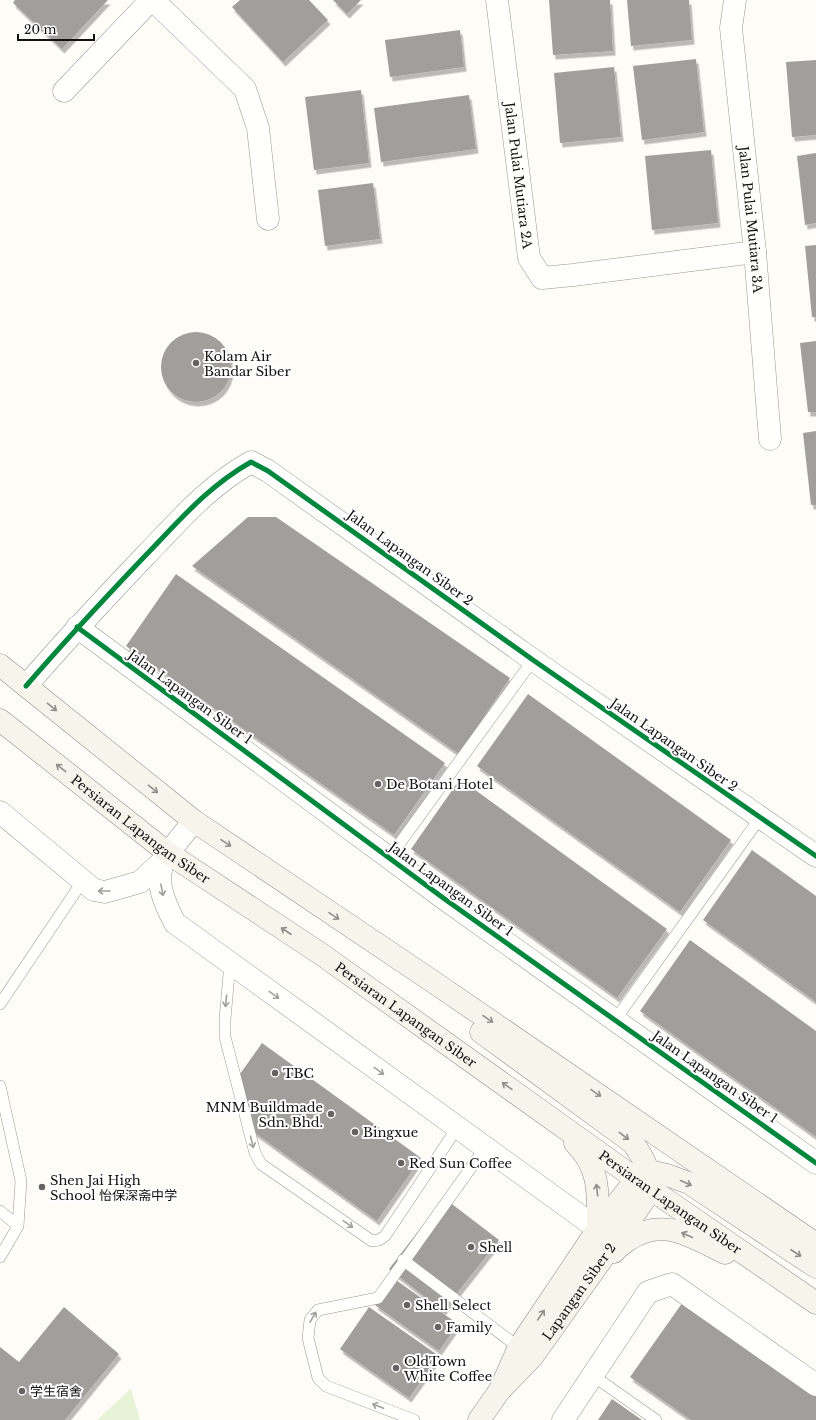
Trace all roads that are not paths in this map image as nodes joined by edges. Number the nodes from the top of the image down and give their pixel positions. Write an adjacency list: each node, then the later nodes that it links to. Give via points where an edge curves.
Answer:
1 (152, 0): 4 (street); 5 (street, via 245,89 258,128)
2 (497, 0): 6 (street, Jalan Pulai Mutiara 2A, via 529,258 542,278)
3 (735, 0): 6 (street, Jalan Pulai Mutiara 3A, via 731,28)
4 (64, 91)
5 (268, 219)
6 (755, 252): 7 (street, Jalan Pulai Mutiara 3A)
7 (770, 439)
8 (77, 627): 9 (street, Jalan Lapangan Siber 2, via 200,499 227,476 251,462 268,470); 11 (street, Jalan Lapangan Siber 2); 18 (street, Jalan Lapangan Siber 1)
9 (533, 660): 14 (street, Jalan Lapangan Siber 2); 18 (lane)
10 (0, 665): 11 (main road)
11 (26, 686): 15 (main road, one-way to 15)
12 (0, 720): 17 (main road, Persiaran Lapangan Siber, one-way to 12)
13 (0, 812): 19 (street)
14 (760, 818): 16 (street, Jalan Lapangan Siber 2); 23 (lane)
15 (194, 821): 17 (street); 21 (main road, one-way to 21)
16 (816, 856)
17 (165, 858): 19 (street, one-way to 19, via 140,882 105,892 94,890); 20 (street, one-way to 20, via 160,874 161,888 175,923); 25 (main road, Persiaran Lapangan Siber, one-way to 17, via 321,954)
18 (390, 858): 23 (street, Jalan Lapangan Siber 1)
19 (82, 882): 22 (lane)
20 (230, 963): 26 (street, one-way to 26); 26 (lane, one-way to 26, via 226,1037 255,1153 261,1164 372,1240 379,1240 385,1236)
21 (432, 981): 29 (main road, one-way to 29, via 442,1004 633,1143 645,1159); 33 (main road, one-way to 33)
22 (0, 1004)
23 (615, 1020): 28 (street, Jalan Lapangan Siber 1)
24 (0, 1086): 31 (lane, via 21,1181)
25 (538, 1109): 29 (main road, Persiaran Lapangan Siber); 32 (main road, one-way to 25, via 598,1196 594,1169 581,1149)
26 (458, 1128): 27 (street)
27 (485, 1148): 32 (street); 35 (lane)
28 (816, 1163)
29 (646, 1180): 32 (main road, Lapangan Siber 2); 36 (main road, one-way to 36, via 667,1175 689,1183); 37 (main road, Persiaran Lapangan Siber); 38 (main road, Lapangan Siber 2)
30 (0, 1211): 31 (lane)
31 (18, 1226): 34 (lane)
32 (598, 1229): 40 (main road, Lapangan Siber 2, one-way to 32)
33 (816, 1244)
34 (0, 1257)
35 (403, 1260): 40 (lane); 43 (lane, one-way to 35, via 326,1386 318,1378 308,1338 310,1320 318,1310 378,1298)
36 (816, 1266)
37 (786, 1282): 38 (main road, one-way to 38, via 683,1233 667,1228 648,1229 634,1236 617,1248); 39 (main road, Persiaran Lapangan Siber)
38 (582, 1287): 40 (main road, Lapangan Siber 2)
39 (816, 1303)
40 (525, 1352): 44 (main road, Lapangan Siber 2)
41 (592, 1375): 42 (street, via 648,1292 672,1284); 45 (street); 46 (lane)
42 (816, 1385)
43 (414, 1420)
44 (479, 1420)
45 (563, 1420)
46 (656, 1420)

